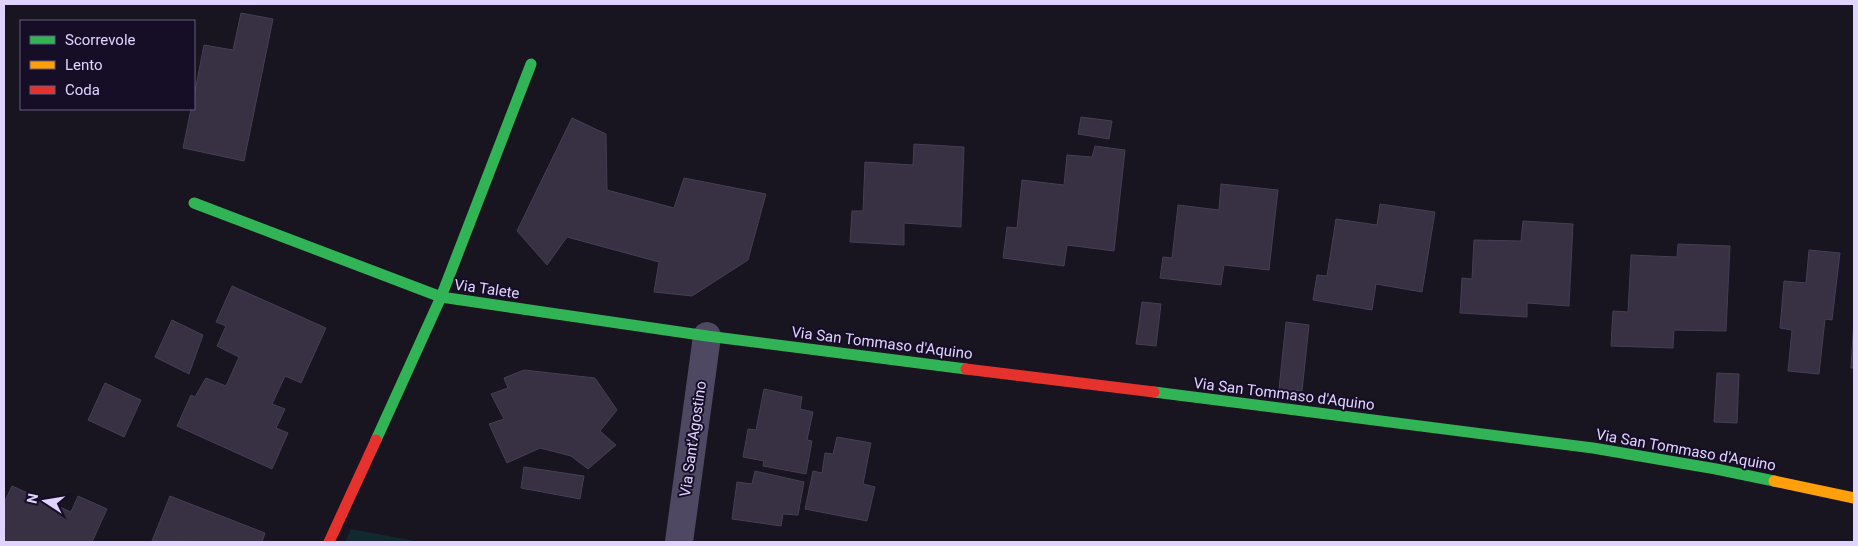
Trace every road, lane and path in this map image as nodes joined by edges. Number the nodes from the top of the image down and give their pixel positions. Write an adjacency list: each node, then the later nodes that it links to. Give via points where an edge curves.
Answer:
1 (531, 64): 3 (street)
2 (194, 203): 3 (street)
3 (441, 297): 4 (street, Via Talete); 6 (street, Via Talete)
4 (707, 336): 5 (street, Via San Tommaso d'Aquino, via 1593,448 1716,469); 7 (street, Via Sant'Agostino)
5 (1854, 498)
6 (329, 542)
7 (679, 542)

